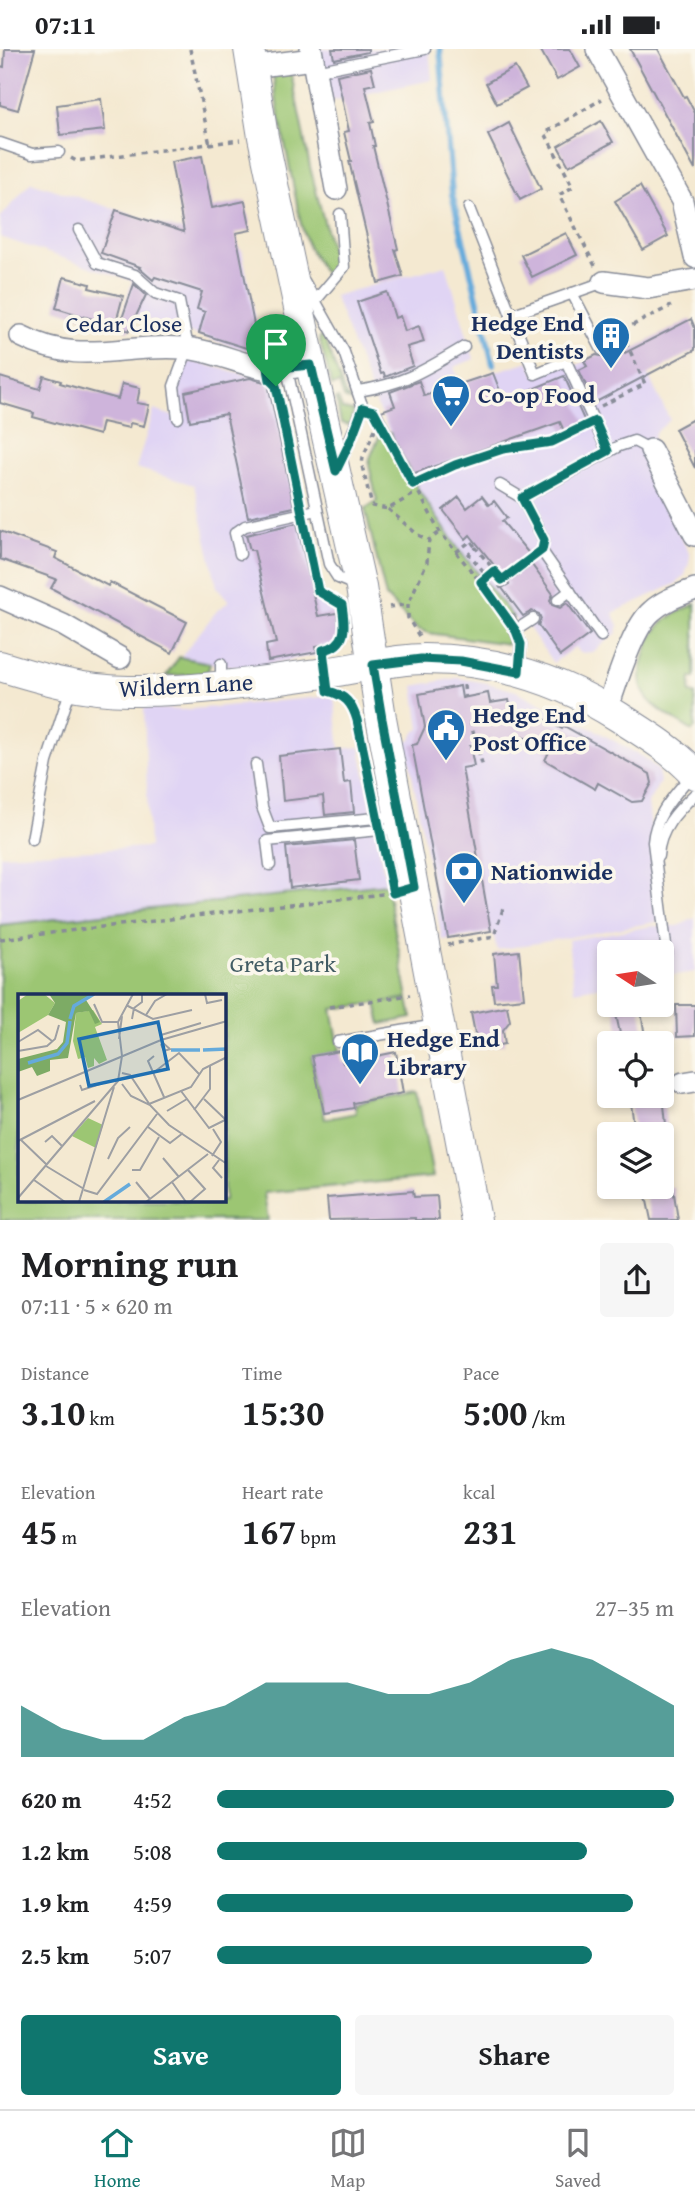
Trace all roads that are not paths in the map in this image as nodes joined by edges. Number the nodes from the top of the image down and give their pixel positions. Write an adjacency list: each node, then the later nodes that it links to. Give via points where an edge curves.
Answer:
1 (425, 49): 4 (lane)
2 (597, 49): 12 (street, via 682,201)
3 (251, 58): 4 (street); 11 (main road)
4 (313, 60): 7 (street)
5 (0, 143): 6 (lane, via 32,154)
6 (59, 152)
7 (336, 189)
8 (469, 208): 17 (lane)
9 (340, 214): 16 (lane, via 344,267)
10 (79, 230): 21 (lane, via 97,263 135,275 155,293 179,300)
11 (288, 255): 16 (lane); 22 (main road)
12 (695, 257)
13 (695, 280): 14 (street, via 648,288)
14 (604, 282): 15 (lane)
15 (572, 293): 17 (lane); 19 (lane)
16 (316, 300): 23 (lane, via 344,352)
17 (511, 315): 26 (lane, via 536,374 566,361)
18 (21, 336): 21 (street, Cedar Close, via 63,352)
19 (600, 345)
20 (464, 347): 23 (lane, via 409,378)
21 (187, 348): 22 (street, Cedar Close); 24 (lane, via 174,386)
22 (289, 367): 27 (main road); 30 (lane)
23 (358, 391): 27 (lane, via 363,408)
24 (178, 418)
25 (651, 450): 26 (lane, via 634,441); 31 (street)
26 (608, 451): 29 (lane)
27 (336, 471): 37 (main road)
28 (500, 485): 29 (lane)
29 (522, 498): 32 (lane)
30 (317, 510): 33 (lane, via 245,526 235,533); 37 (lane, via 329,563)
31 (695, 535)
32 (544, 540)
33 (240, 554)
34 (544, 554): 36 (lane)
35 (695, 589): 49 (street, via 649,613 637,630)
36 (570, 591): 39 (lane); 43 (lane)
37 (351, 596): 45 (main road)
38 (0, 597): 44 (street, via 63,625)
39 (558, 600)
40 (510, 619): 42 (lane)
41 (533, 619): 42 (lane)
42 (516, 631): 47 (lane, via 521,644)
43 (601, 636)
44 (120, 658)
45 (373, 665): 47 (main road, Wildern Lane, via 421,659); 48 (main road, Wildern Lane, via 326,673 221,675 171,690); 52 (main road)
46 (0, 666): 48 (main road, Wildern Lane)
47 (519, 672): 49 (main road, Wildern Lane, via 555,682)
48 (72, 685): 53 (lane, via 47,762)
49 (607, 709): 51 (main road, Wildern Lane, via 685,762)
50 (256, 764): 52 (lane, via 262,807 271,828)
51 (694, 780): 55 (lane, via 664,832); 55 (lane, via 664,809 653,829)
52 (401, 822): 54 (lane, via 267,841); 57 (main road)
53 (32, 839)
54 (270, 865)
55 (657, 870): 56 (lane)
56 (665, 940)
57 (439, 1024): 58 (lane); 59 (main road)
58 (338, 1042)
59 (476, 1220)

